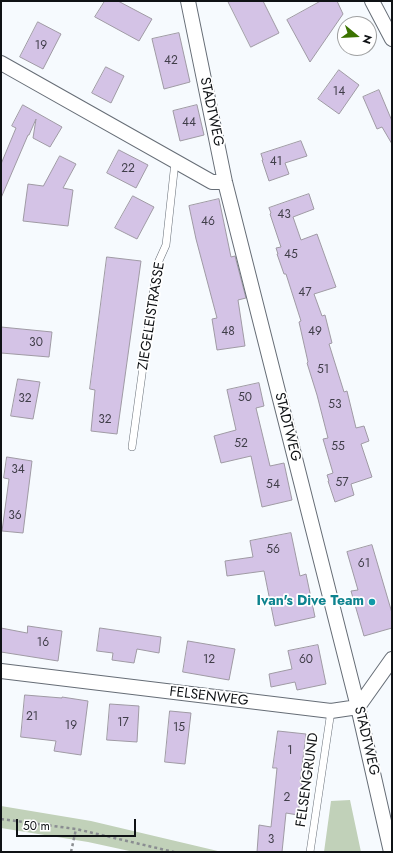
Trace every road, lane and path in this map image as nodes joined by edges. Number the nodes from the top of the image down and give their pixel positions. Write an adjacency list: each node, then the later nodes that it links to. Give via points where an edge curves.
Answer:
1 (188, 1): 7 (street, STADTWEG)
2 (372, 1): 3 (street)
3 (386, 16): 4 (street)
4 (392, 39)
5 (1, 63): 6 (street)
6 (175, 162): 7 (street, via 212,182); 8 (lane, ZIEGELEISTRASSE, via 166,245 157,265)
7 (225, 182): 11 (street, STADTWEG)
8 (132, 447)
9 (392, 658): 11 (street)
10 (1, 671): 12 (street, FELSENWEG)
11 (358, 707): 12 (street, FELSENWEG); 18 (street, STADTWEG)
12 (331, 711): 17 (lane, FELSENGRUND)
13 (1, 819): 14 (path)
14 (76, 829): 15 (path); 16 (path)
15 (72, 852)
16 (174, 852)
17 (310, 852)
18 (391, 852)

